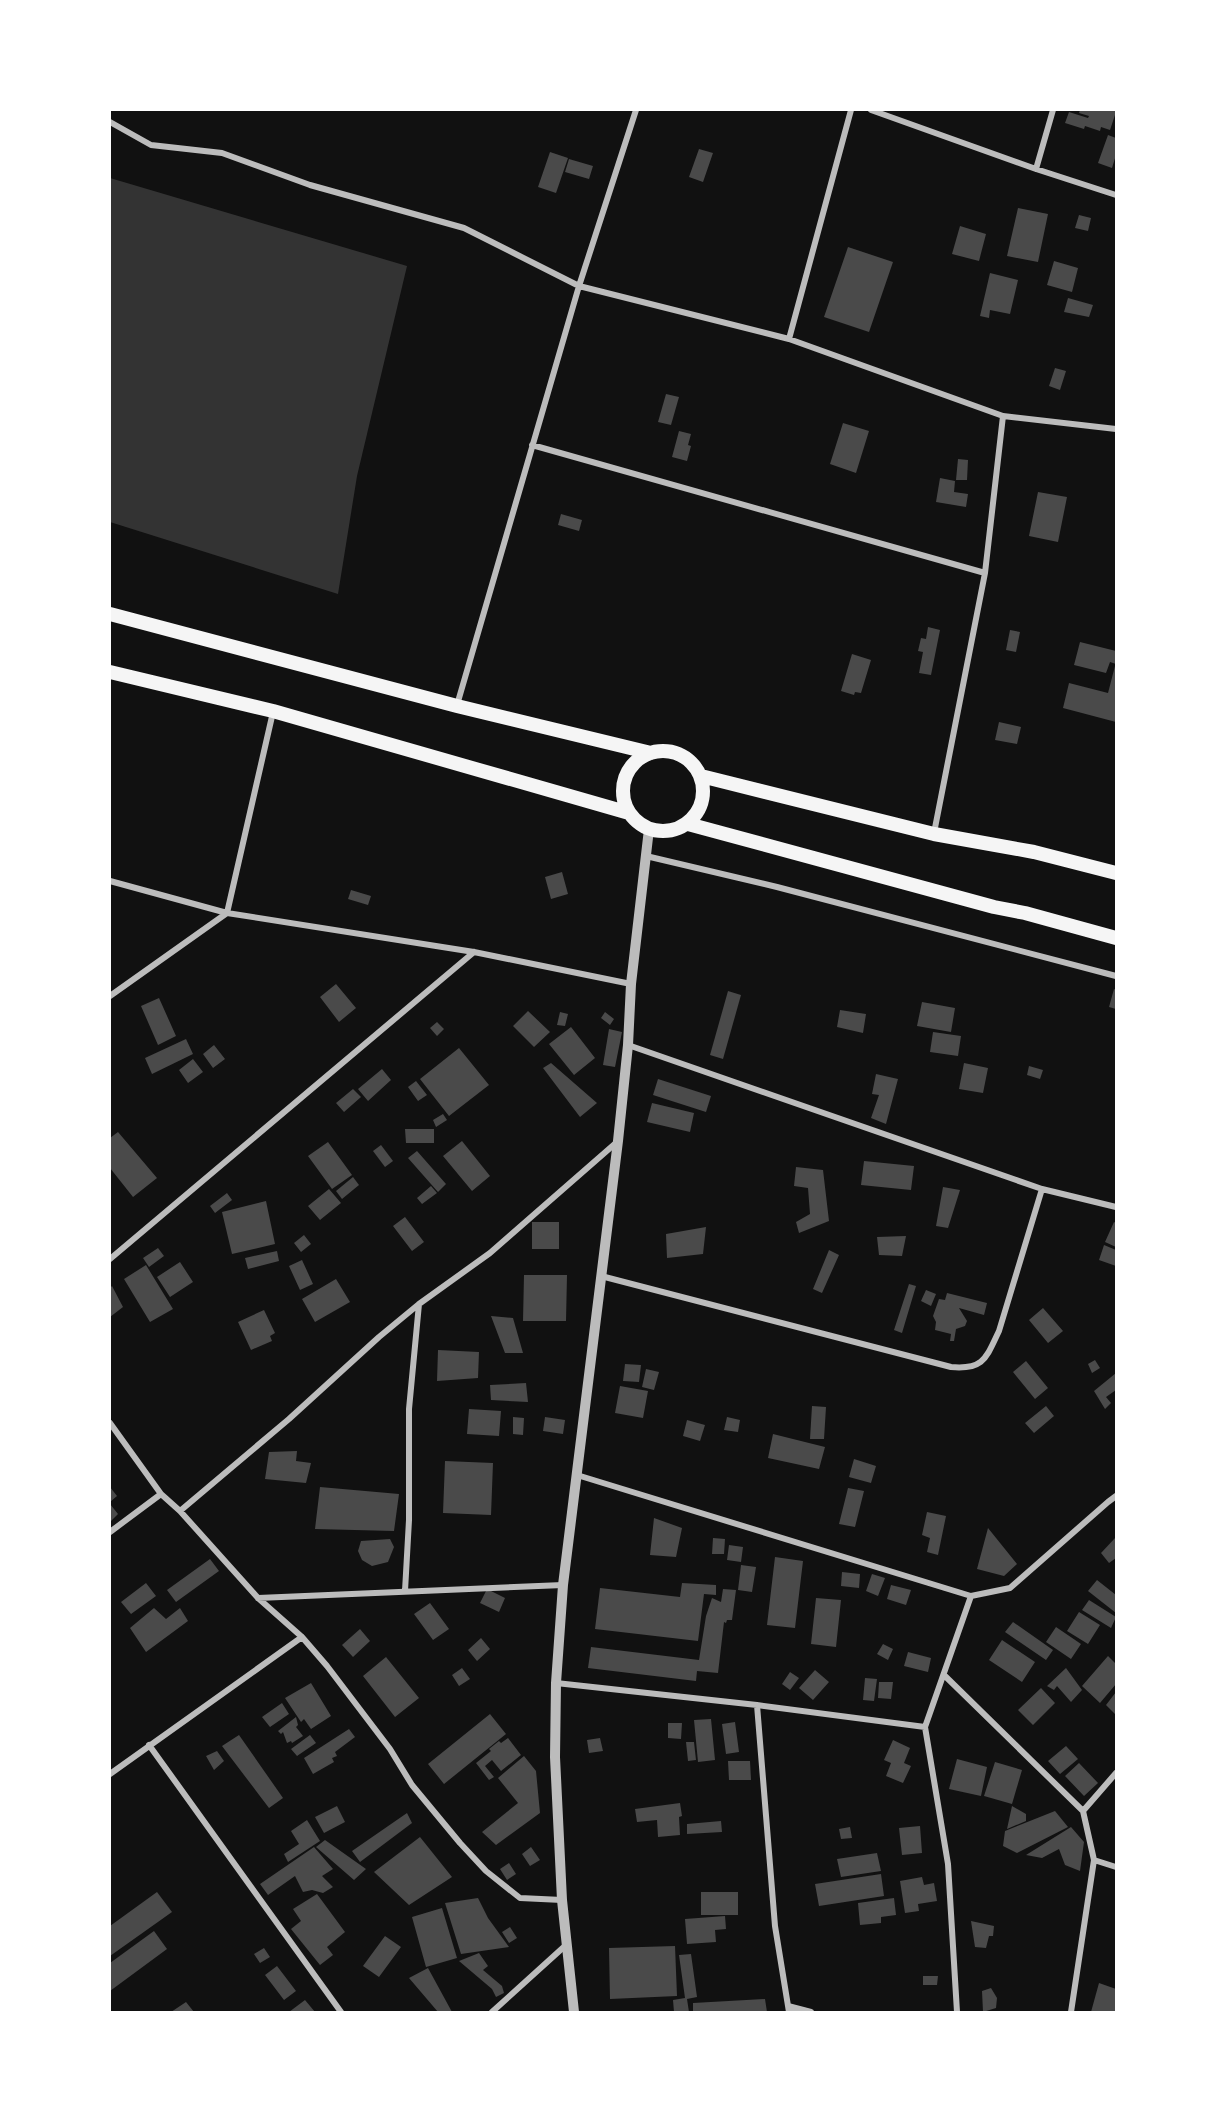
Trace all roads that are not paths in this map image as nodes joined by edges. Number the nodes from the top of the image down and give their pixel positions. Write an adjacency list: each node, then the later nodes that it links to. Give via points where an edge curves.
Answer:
1 (636, 110): 8 (street)
2 (851, 110): 9 (street)
3 (871, 110): 6 (street)
4 (1053, 110): 6 (street)
5 (110, 122): 8 (street, via 152,145 222,153 310,185 464,228)
6 (1036, 169): 7 (street)
7 (1116, 195)
8 (579, 286): 9 (street); 12 (street)
9 (789, 339): 10 (street)
10 (1003, 417): 11 (street); 13 (street)
11 (1116, 429)
12 (532, 446): 13 (street); 16 (street)
13 (985, 573): 23 (street)
14 (110, 614): 16 (highway)
15 (110, 672): 17 (highway)
16 (457, 706): 18 (highway)
17 (273, 711): 20 (highway); 27 (street)
18 (651, 753): 19 (highway, via 681,755); 20 (highway, via 631,767 626,778 624,802)
19 (701, 776): 21 (highway, via 703,801); 23 (highway)
20 (629, 813): 22 (highway)
21 (687, 824): 22 (highway, via 662,832); 28 (highway)
22 (649, 829): 24 (street)
23 (934, 834): 25 (highway, via 1034,852)
24 (646, 856): 30 (street); 31 (street)
25 (1116, 873)
26 (110, 881): 27 (street)
27 (227, 913): 29 (street); 32 (street)
28 (1116, 938)
29 (474, 952): 31 (street); 37 (street)
30 (1116, 976)
31 (631, 984): 33 (street)
32 (110, 996)
33 (628, 1045): 34 (street); 35 (street)
34 (618, 1141): 38 (street); 39 (street, via 490,1253)
35 (1042, 1189): 36 (street); 38 (street, via 999,1331 980,1364 966,1368)
36 (1116, 1207)
37 (110, 1259)
38 (601, 1276): 41 (street)
39 (419, 1304): 44 (street); 47 (street, via 409,1409)
40 (110, 1423): 42 (street)
41 (577, 1475): 46 (street); 48 (street)
42 (161, 1494): 44 (street); 45 (street)
43 (1116, 1496): 48 (street, via 1010,1588)
44 (180, 1511): 49 (street)
45 (110, 1532)
46 (563, 1585): 47 (street); 52 (street)
47 (405, 1591): 49 (street)
48 (971, 1596): 51 (street)
49 (258, 1598): 50 (street)
50 (302, 1637): 55 (street); 61 (street, via 390,1749 412,1785 486,1871 520,1898)
51 (944, 1675): 54 (street); 58 (street)
52 (556, 1683): 53 (street); 61 (street, via 555,1757)
53 (757, 1704): 54 (street); 63 (street, via 775,1926)
54 (925, 1727): 68 (street, via 948,1864)
55 (149, 1745): 56 (street); 64 (street)
56 (110, 1773)
57 (1116, 1773): 58 (street)
58 (1083, 1810): 59 (street)
59 (1094, 1860): 60 (street); 69 (street)
60 (1116, 1867)
61 (562, 1900): 62 (street)
62 (566, 1945): 65 (street); 66 (street)
63 (788, 2009): 67 (street)
64 (341, 2013)
65 (492, 2013)
66 (574, 2013)
67 (811, 2013)
68 (957, 2013)
69 (1071, 2013)

